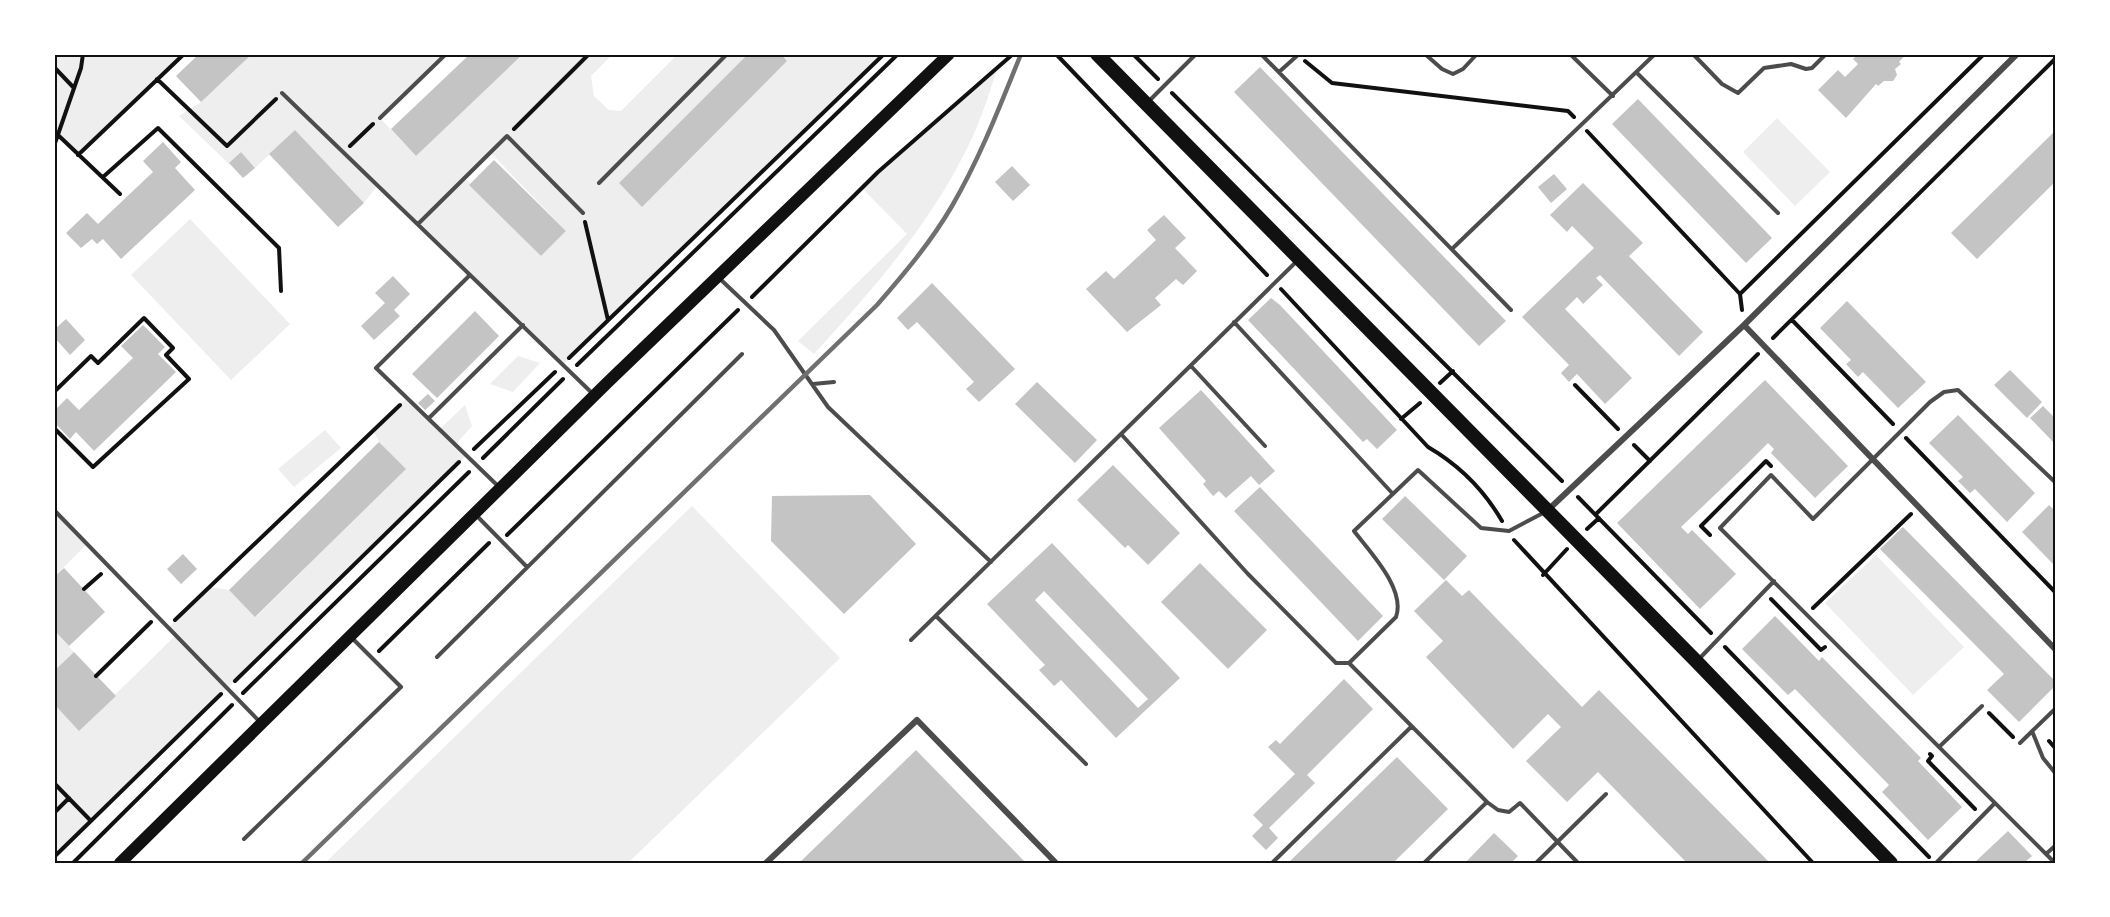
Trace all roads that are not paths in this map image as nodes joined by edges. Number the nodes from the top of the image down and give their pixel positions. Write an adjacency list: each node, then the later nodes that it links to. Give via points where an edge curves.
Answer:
1 (446, 54): 20 (lane)
2 (727, 54): 21 (lane)
3 (949, 54): 28 (main road)
4 (1097, 54): 19 (main road)
5 (1196, 54): 19 (lane)
6 (1262, 54): 15 (lane)
7 (1299, 54): 15 (lane)
8 (1425, 54): 9 (lane, via 1453,74)
9 (1477, 54)
10 (1570, 54): 18 (lane)
11 (1654, 54): 16 (lane)
12 (1693, 54): 13 (lane, via 1722,84 1738,93 1764,68 1791,64 1812,68)
13 (1826, 54)
14 (2017, 54): 32 (street)
15 (1279, 72): 25 (lane)
16 (1637, 73): 18 (lane); 23 (lane)
17 (282, 93): 24 (lane)
18 (1612, 96): 25 (lane)
19 (1146, 104): 26 (main road)
20 (380, 118)
21 (599, 183)
22 (583, 213): 24 (lane, via 507,136)
23 (1778, 213)
24 (418, 224): 27 (lane)
25 (1454, 248): 29 (lane)
26 (1299, 258): 30 (lane); 46 (main road)
27 (470, 275): 31 (lane); 38 (lane, via 376,368)
28 (718, 278): 36 (lane, via 774,330); 37 (main road)
29 (1511, 310)
30 (1234, 322): 34 (lane); 44 (lane)
31 (524, 325): 37 (lane); 38 (lane)
32 (1744, 325): 41 (street); 46 (street)
33 (742, 354): 49 (lane)
34 (1191, 366): 39 (lane); 40 (lane)
35 (834, 382): 36 (lane)
36 (813, 384): 48 (lane, via 828,407)
37 (594, 396): 43 (main road)
38 (429, 418): 43 (lane)
39 (1121, 434): 48 (lane); 57 (lane, via 1320,647 1336,663)
40 (1265, 446)
41 (1872, 459): 42 (lane, via 1930,402 1944,392 1958,390); 50 (lane, via 1813,519 1771,475 1720,528); 54 (street)
42 (2056, 483)
43 (501, 488): 47 (main road)
44 (1393, 494): 46 (lane, via 1419,470 1481,528 1509,531); 57 (lane, via 1354,531 1387,574 1398,610 1396,617)
45 (54, 510): 60 (lane)
46 (1548, 510): 56 (main road)
47 (474, 513): 49 (lane); 52 (main road)
48 (990, 562): 51 (lane)
49 (527, 567): 55 (lane)
50 (1774, 582): 56 (lane); 64 (lane)
51 (936, 616): 53 (lane); 65 (lane)
52 (350, 636): 60 (main road); 70 (lane, via 401,687)
53 (911, 640)
54 (2056, 650)
55 (437, 657)
56 (1697, 662): 81 (main road)
57 (1349, 663): 61 (lane)
58 (1982, 706): 64 (lane)
59 (2056, 708): 62 (lane)
60 (262, 724): 74 (main road)
61 (1411, 727): 68 (lane); 77 (lane)
62 (2032, 731): 63 (lane); 66 (lane, via 2043,758)
63 (2019, 743)
64 (1939, 747): 69 (lane)
65 (1086, 764)
66 (2056, 774)
67 (1606, 794): 71 (lane)
68 (1487, 802): 71 (lane, via 1509,812 1520,803); 78 (lane)
69 (1995, 803): 73 (lane); 82 (lane)
70 (244, 839)
71 (1557, 842): 79 (lane); 80 (lane)
72 (2056, 845): 73 (lane)
73 (2046, 854): 83 (lane)
74 (120, 863)
75 (766, 863): 76 (street, via 917,720)
76 (1056, 863)
77 (1272, 863)
78 (1425, 863)
79 (1536, 863)
80 (1578, 863)
81 (1891, 863)
82 (1935, 863)
83 (2055, 863)

